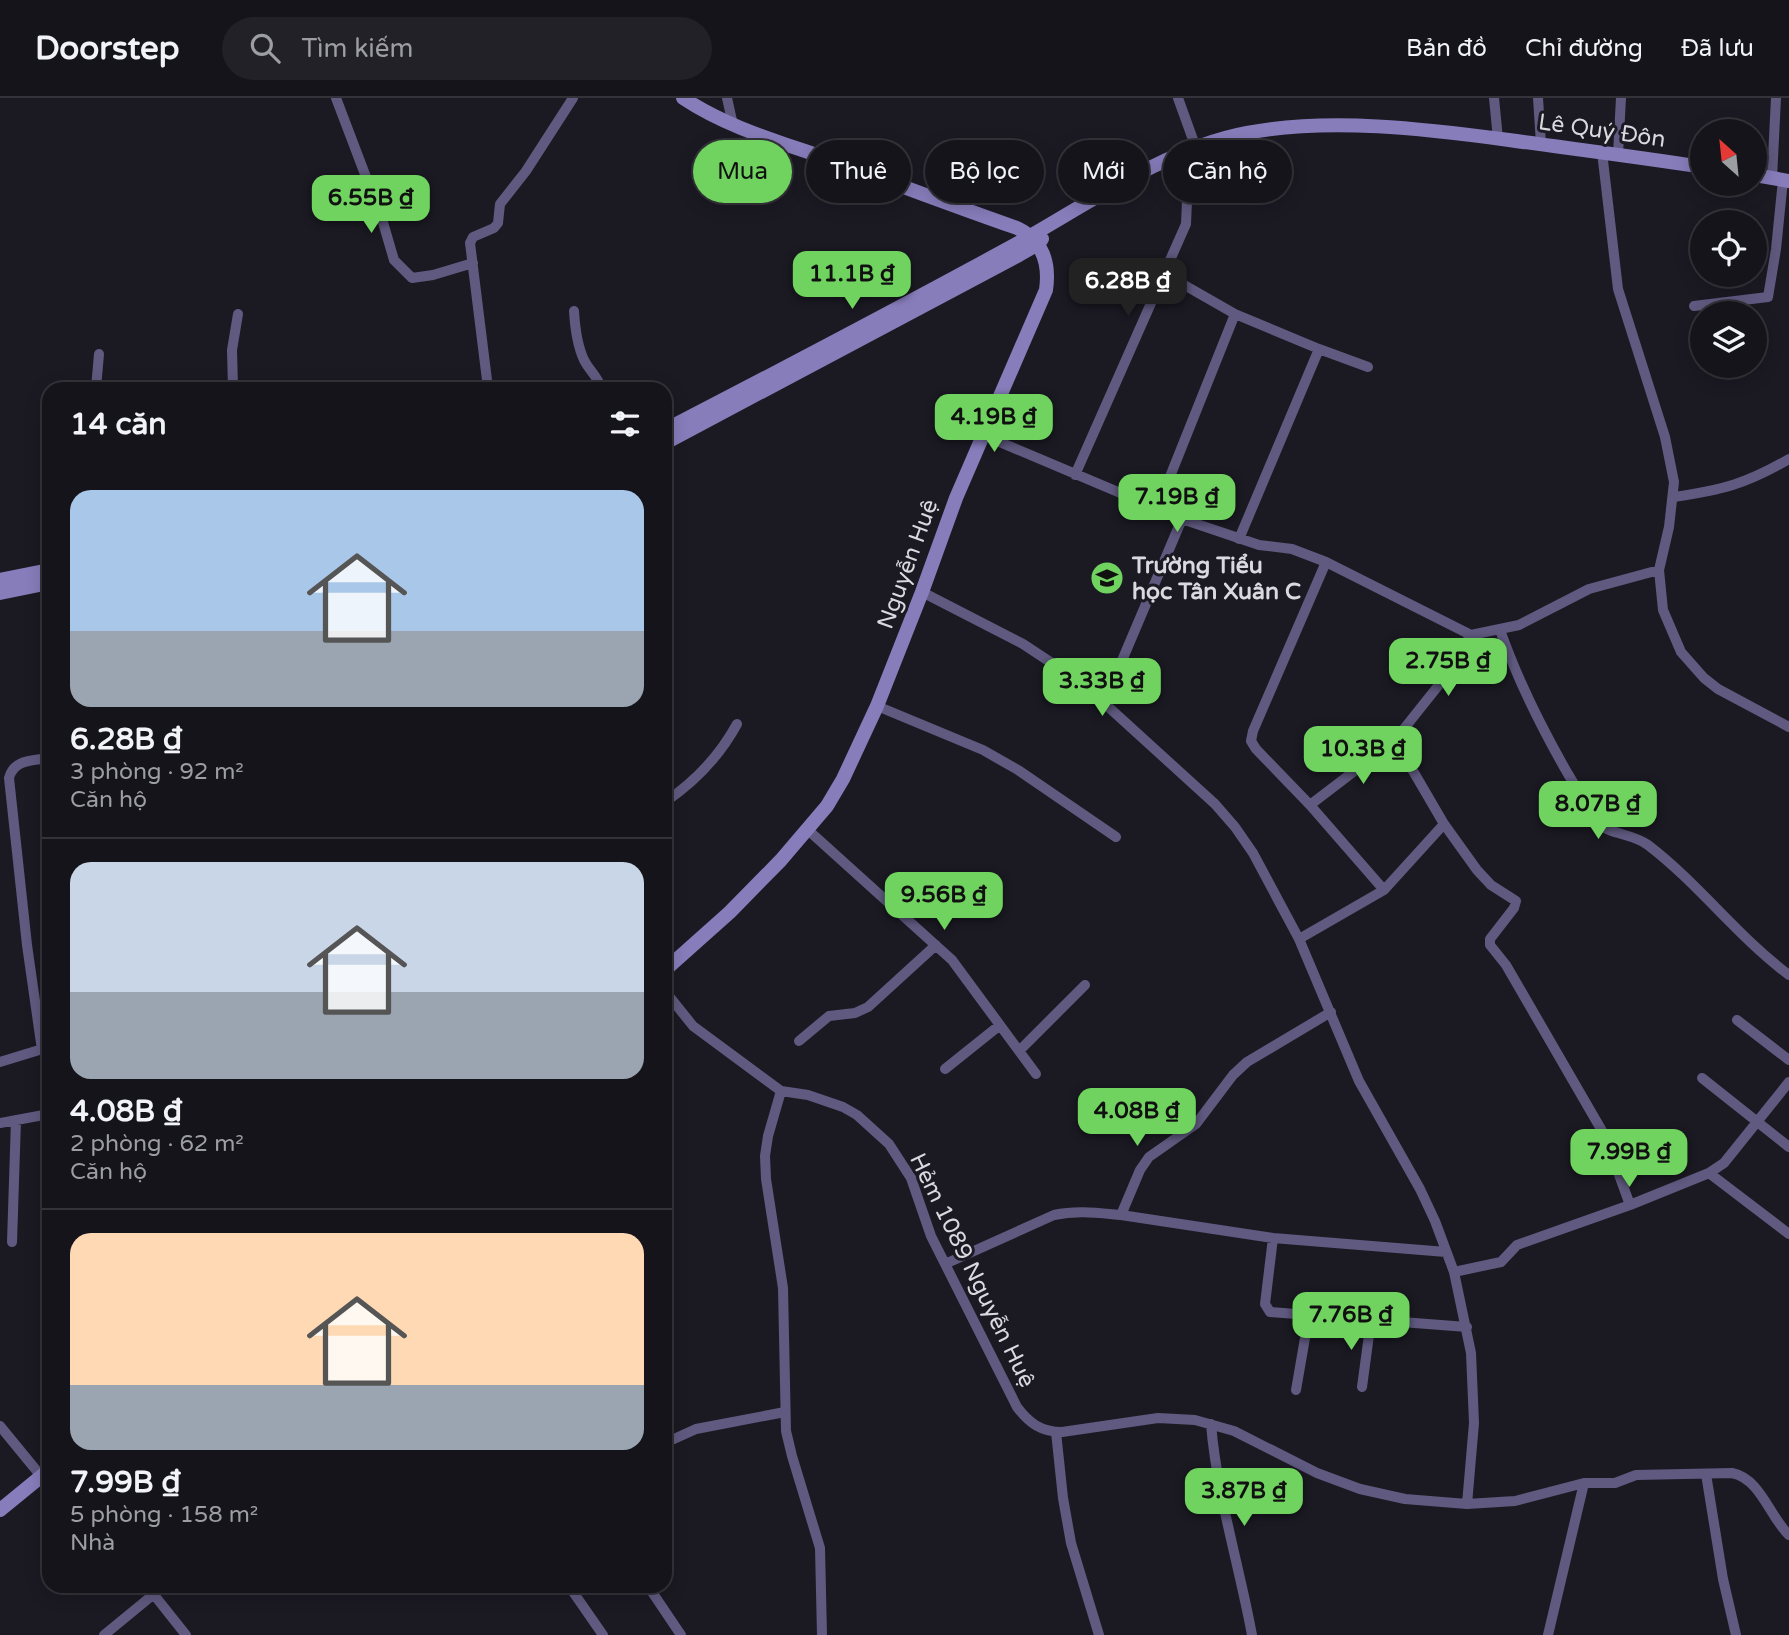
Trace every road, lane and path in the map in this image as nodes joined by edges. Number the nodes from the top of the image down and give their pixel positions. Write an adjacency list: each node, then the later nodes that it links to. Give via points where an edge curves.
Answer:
1 (336, 98): 22 (street, via 400,268 412,278)
2 (573, 98): 22 (street, via 500,204 499,223 473,237)
3 (683, 98): 10 (main road)
4 (727, 98): 10 (street)
5 (1178, 98): 12 (street)
6 (1494, 98): 11 (street)
7 (1538, 98): 14 (street)
8 (1621, 98): 16 (street)
9 (1776, 98): 19 (street)
10 (733, 125): 21 (main road, via 1017,228)
11 (1498, 139): 13 (main road, Lê Quý Đôn, via 1430,130 1292,127); 14 (main road, Lê Quý Đôn)
12 (1193, 140)
13 (1222, 140)
14 (1541, 144): 15 (main road, Lê Quý Đôn)
15 (1602, 152): 16 (main road, Lê Quý Đôn); 41 (street, via 1618,289 1665,437)
16 (1618, 154): 18 (main road, Lê Quý Đôn)
17 (1163, 164): 21 (main road, Lê Quý Đôn, via 1055,221)
18 (1690, 165)
19 (1781, 180): 24 (street, via 1768,297)
20 (1187, 203): 23 (street, via 1186,224)
21 (1035, 240): 35 (main road, Lê Quý Đôn); 37 (main road, Nguyễn Huệ, via 1048,273 1046,290)
22 (473, 263): 33 (street)
23 (1165, 274): 27 (street); 40 (street)
24 (1735, 301)
25 (574, 311): 34 (street, via 584,360)
26 (238, 314): 32 (street)
27 (1235, 314): 28 (street); 42 (street)
28 (1319, 349): 30 (street); 44 (street)
29 (99, 354): 31 (street)
30 (1368, 367)
31 (97, 382)
32 (233, 382)
33 (487, 382)
34 (600, 382)
35 (760, 386): 36 (main road, Lê Quý Đôn); 38 (main road, Lê Quý Đôn)
36 (672, 427)
37 (983, 435): 40 (street); 50 (main road, Nguyễn Huệ)
38 (672, 439)
39 (1789, 459): 41 (street, via 1730,487)
40 (1075, 475): 42 (street)
41 (1674, 498): 46 (street)
42 (1157, 509): 43 (street)
43 (1182, 519): 44 (street); 54 (street)
44 (1239, 539): 45 (street, via 1292,549)
45 (1326, 562): 53 (street); 61 (street, via 1251,741)
46 (1659, 570): 52 (street, via 1589,589 1535,618); 57 (street, via 1663,610 1691,665 1718,689)
47 (42, 571): 48 (main road)
48 (0, 580)
49 (42, 584): 51 (main road)
50 (922, 592): 54 (street, via 1023,644); 55 (main road, Nguyễn Huệ)
51 (0, 593)
52 (1500, 630): 53 (street); 69 (street, via 1538,720 1602,826 1650,846)
53 (1471, 635): 58 (street)
54 (1104, 703): 66 (street, via 1235,827)
55 (877, 706): 63 (main road, Nguyễn Huệ, via 843,779); 64 (street, via 983,750)
56 (737, 724): 60 (street, via 711,764)
57 (1789, 727)
58 (1395, 740): 61 (street); 62 (street)
59 (42, 759): 75 (street, via 18,763 9,778 27,946)
60 (672, 797)
61 (1310, 805): 65 (street)
62 (1444, 824): 65 (street); 92 (street, via 1485,880 1516,901 1490,945 1605,1136)
63 (808, 830): 67 (street); 68 (main road, Nguyễn Huệ, via 730,912)
64 (1116, 837)
65 (1384, 890): 66 (street)
66 (1299, 939): 72 (street)
67 (936, 946): 74 (street, via 964,974); 76 (street, via 868,1007 829,1016)
68 (672, 964)
69 (1789, 975)
70 (1085, 985): 78 (street)
71 (672, 1000): 85 (street, Hẻm 1089 Nguyễn Huệ, via 693,1026)
72 (1331, 1013): 93 (street, via 1247,1062 1233,1075 1196,1124 1149,1157); 97 (street, via 1359,1081 1420,1189)
73 (1737, 1020): 79 (street)
74 (1000, 1025): 78 (street); 81 (street)
75 (42, 1027)
76 (799, 1041)
77 (42, 1049): 80 (street)
78 (1019, 1051): 82 (street)
79 (1789, 1060)
80 (0, 1062)
81 (945, 1069)
82 (1035, 1074)
83 (1702, 1078): 88 (street)
84 (1789, 1082): 88 (street)
85 (781, 1091): 98 (street, Hẻm 1089 Nguyễn Huệ, via 843,1107 889,1144 911,1178); 105 (street, via 765,1156 783,1288)
86 (42, 1115): 87 (street)
87 (16, 1120): 89 (street); 96 (street)
88 (1757, 1122): 90 (street); 91 (street, via 1724,1163)
89 (0, 1123)
90 (1789, 1147)
91 (1709, 1173): 92 (street); 94 (street)
92 (1630, 1205): 99 (street, via 1517,1244 1501,1262)
93 (1121, 1215): 95 (street); 98 (street, via 1086,1211 1054,1215)
94 (1789, 1234)
95 (1273, 1238): 97 (street); 100 (street, via 1265,1307)
96 (12, 1242)
97 (1447, 1252): 99 (street)
98 (945, 1264): 108 (street, Hẻm 1089 Nguyễn Huệ, via 1017,1407 1030,1423)
99 (1454, 1272): 102 (street)
100 (1308, 1315): 101 (street); 104 (street)
101 (1371, 1320): 102 (street); 103 (street)
102 (1466, 1327): 114 (street, via 1474,1423)
103 (1362, 1387)
104 (1296, 1390)
105 (785, 1412): 109 (street, via 696,1429); 124 (street, via 792,1456 820,1548)
106 (1211, 1424): 108 (street, via 1158,1418); 114 (street, via 1360,1489 1405,1499); 126 (street, via 1220,1491)
107 (0, 1426): 110 (street)
108 (1056, 1432): 125 (street, via 1071,1543)
109 (672, 1440)
110 (42, 1470)
111 (1706, 1474): 113 (street, via 1636,1475 1615,1482); 116 (street, via 1732,1473 1747,1479); 128 (street)
112 (42, 1475): 115 (main road)
113 (1584, 1483): 114 (street, via 1515,1501); 127 (street)
114 (1467, 1504)
115 (0, 1510)
116 (1789, 1535)
117 (574, 1593): 122 (street)
118 (653, 1593): 123 (street)
119 (154, 1594): 120 (street); 121 (street)
120 (104, 1635)
121 (186, 1635)
122 (603, 1635)
123 (681, 1635)
124 (822, 1635)
125 (1099, 1635)
126 (1252, 1635)
127 (1548, 1635)
128 (1736, 1635)

